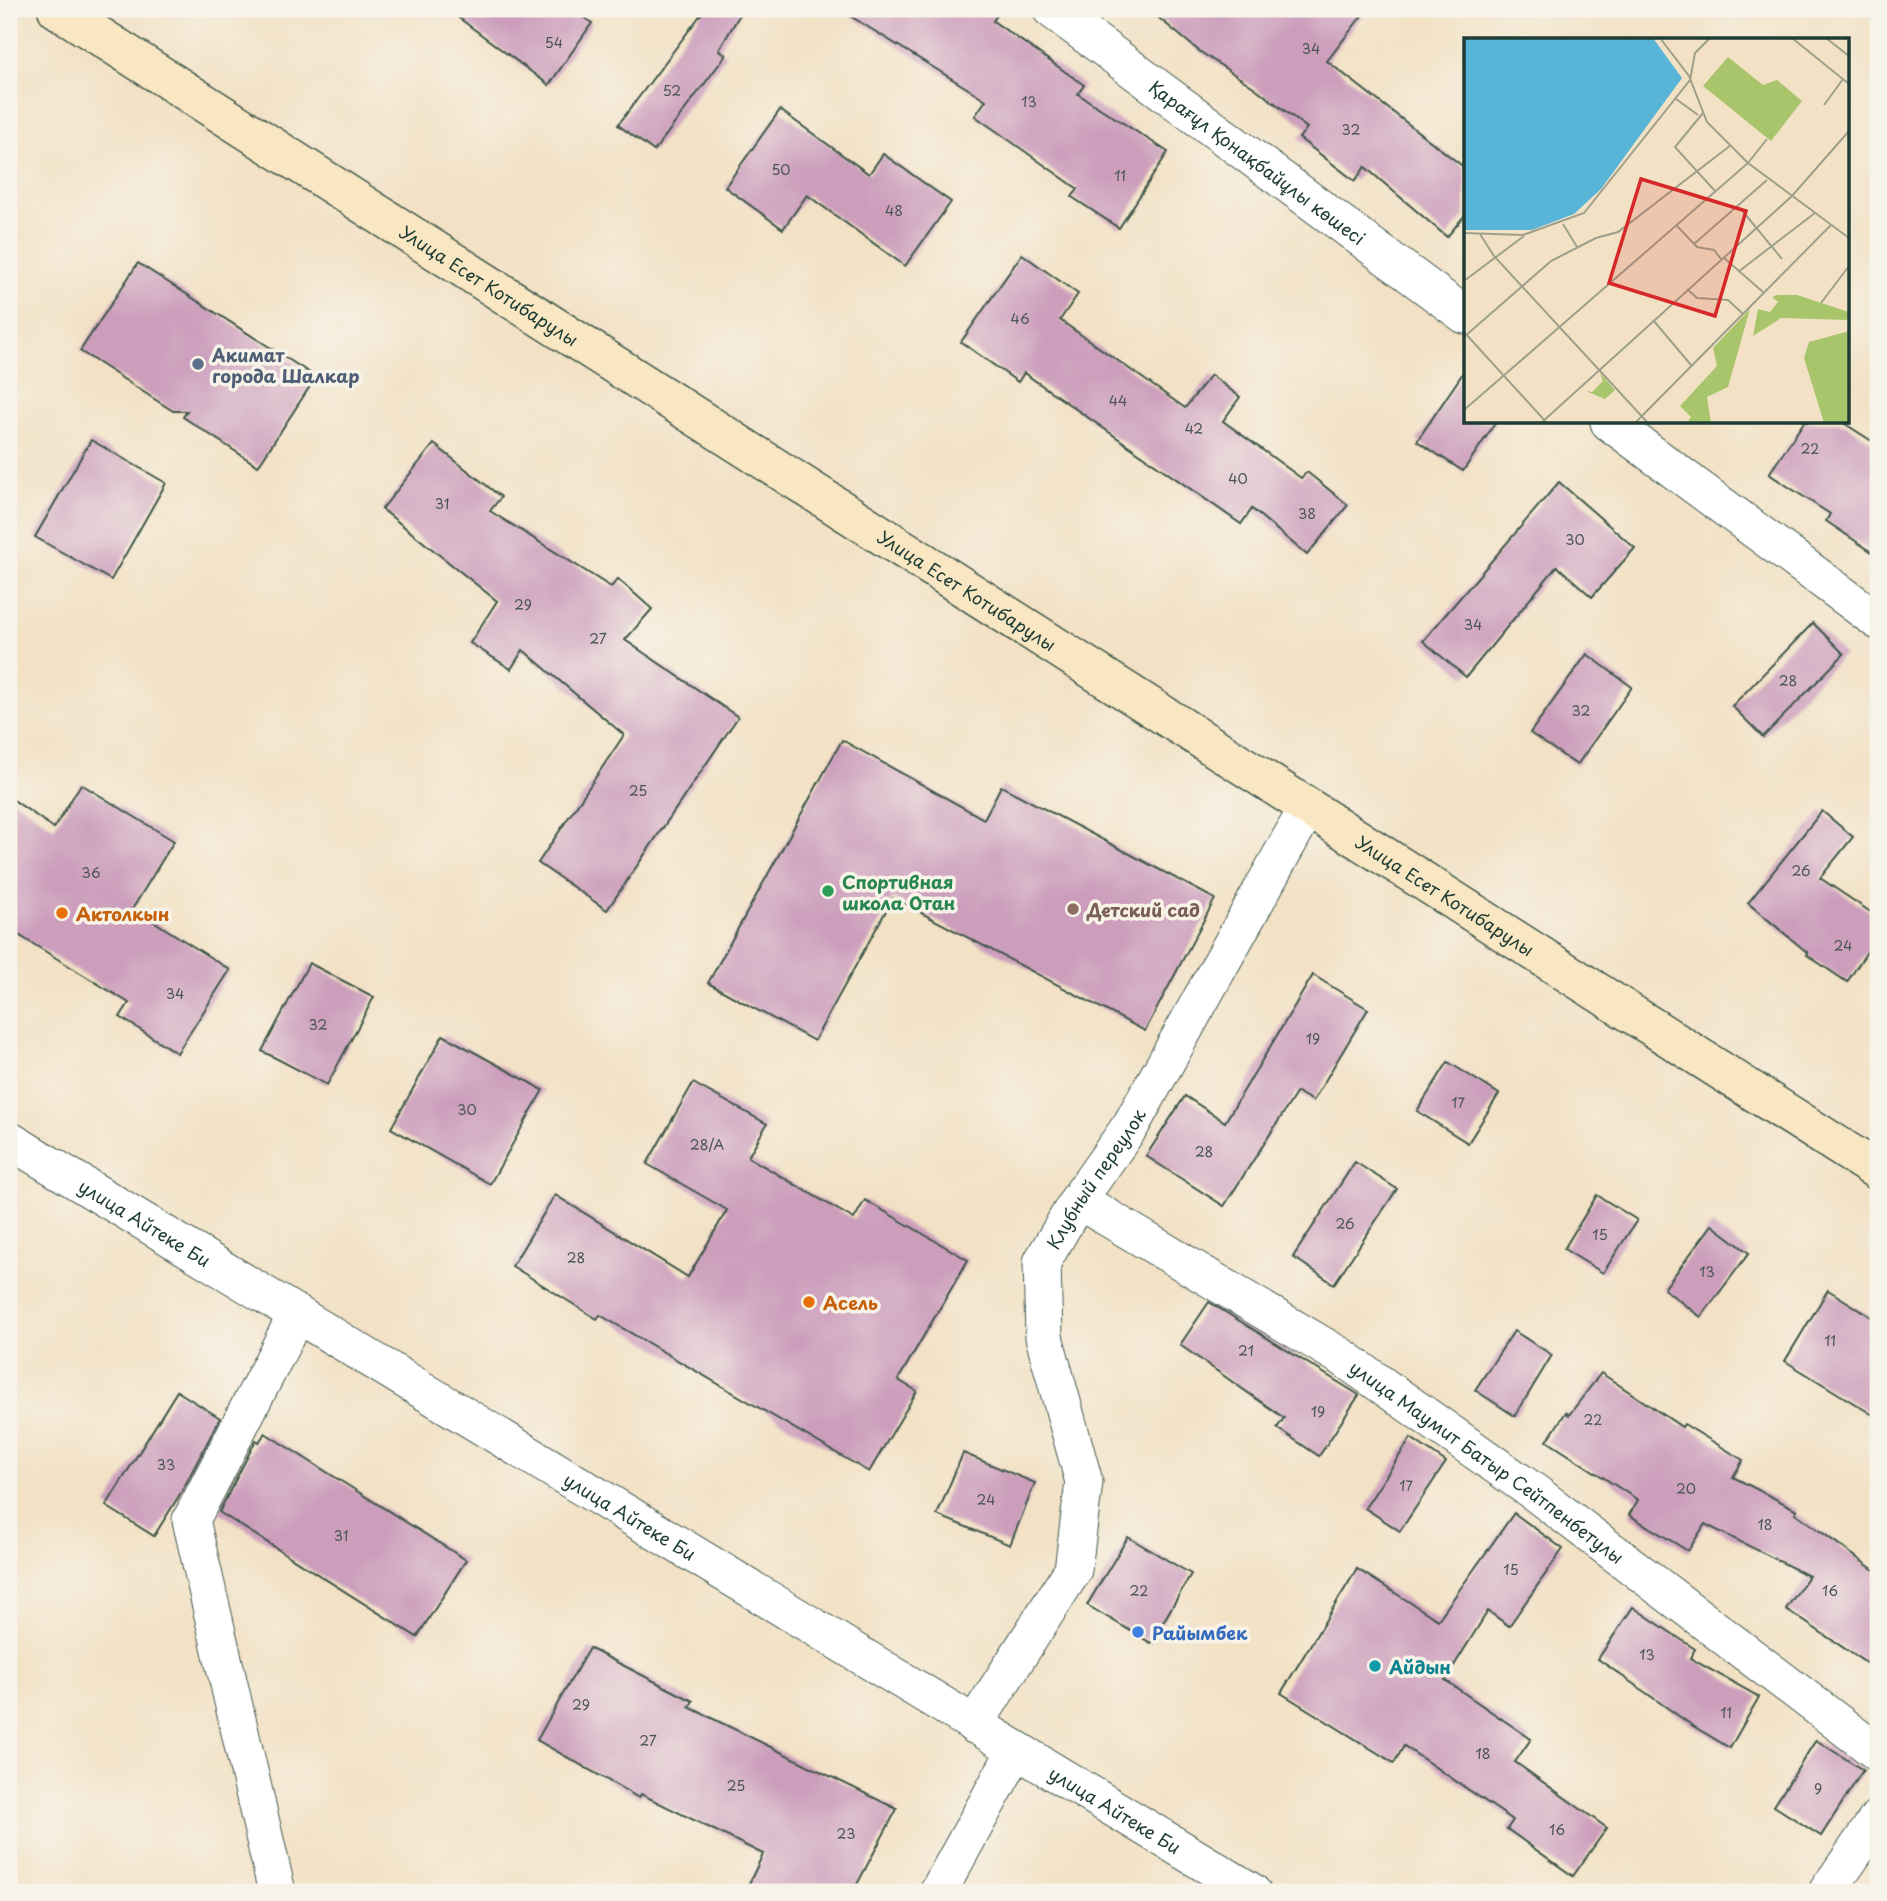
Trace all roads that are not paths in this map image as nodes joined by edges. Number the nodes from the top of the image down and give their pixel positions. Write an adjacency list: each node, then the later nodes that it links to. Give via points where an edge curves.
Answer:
1 (57, 9): 6 (main road, Улица Есет Котибарулы)
2 (1051, 9): 3 (street, Қарағұл Қонақбайұлы көшесі)
3 (1464, 314)
4 (1612, 424): 5 (street)
5 (1878, 621)
6 (1308, 807): 8 (main road, Улица Есет Котибарулы); 9 (street, Клубный переулок, via 1132,1125)
7 (9, 1140): 10 (street, улица Айтеке Би)
8 (1878, 1171)
9 (1078, 1200): 11 (street, Клубный переулок, via 1042,1262 1044,1337 1084,1482 1073,1570); 13 (street, улица Маумит Батыр Сейтпенбетулы, via 1342,1357 1534,1492)
10 (297, 1314): 11 (street, улица Айтеке Би); 15 (street, via 191,1520)
11 (974, 1725): 12 (street, улица Айтеке Би)
12 (1016, 1750): 16 (street); 17 (street, улица Айтеке Би)
13 (1878, 1753)
14 (1878, 1818): 18 (street)
15 (277, 1892)
16 (938, 1892)
17 (1252, 1892)
18 (1827, 1892)

